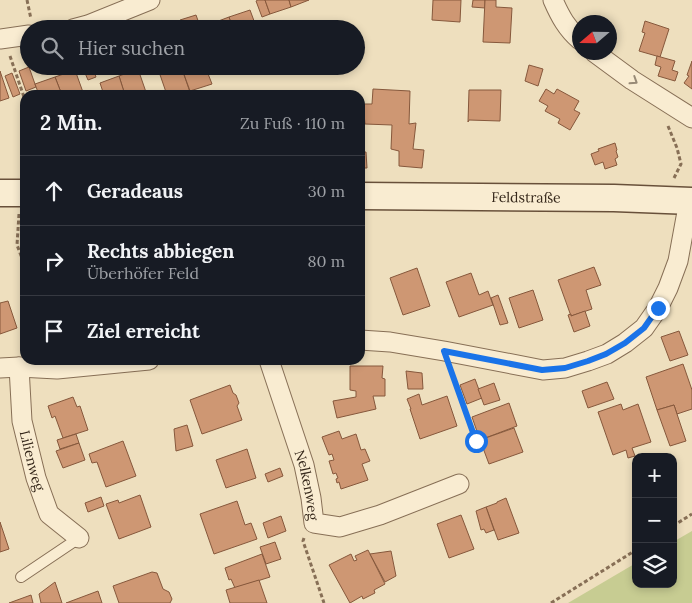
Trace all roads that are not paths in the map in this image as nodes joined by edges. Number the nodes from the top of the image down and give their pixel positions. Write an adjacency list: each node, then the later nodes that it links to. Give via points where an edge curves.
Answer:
1 (150, 0): 3 (street)
2 (552, 0): 5 (street)
3 (100, 20)
4 (20, 31): 6 (street)
5 (572, 33)
6 (2, 39)
7 (605, 60): 8 (street, one-way to 8)
8 (692, 118)
9 (365, 196): 10 (main road, Feldstraße)
10 (691, 201): 11 (street, via 678,261 658,308 644,328 606,354 565,368 542,370 444,351)
11 (365, 340)
12 (98, 365): 14 (street, via 57,369)
13 (270, 365): 16 (street, Nelkenweg, via 304,465 314,523 340,527)
14 (20, 367): 15 (street); 17 (street, Lilienweg, via 22,421 36,478 49,514)
15 (0, 368)
16 (459, 484)
17 (79, 538): 18 (lane)
18 (21, 577)

